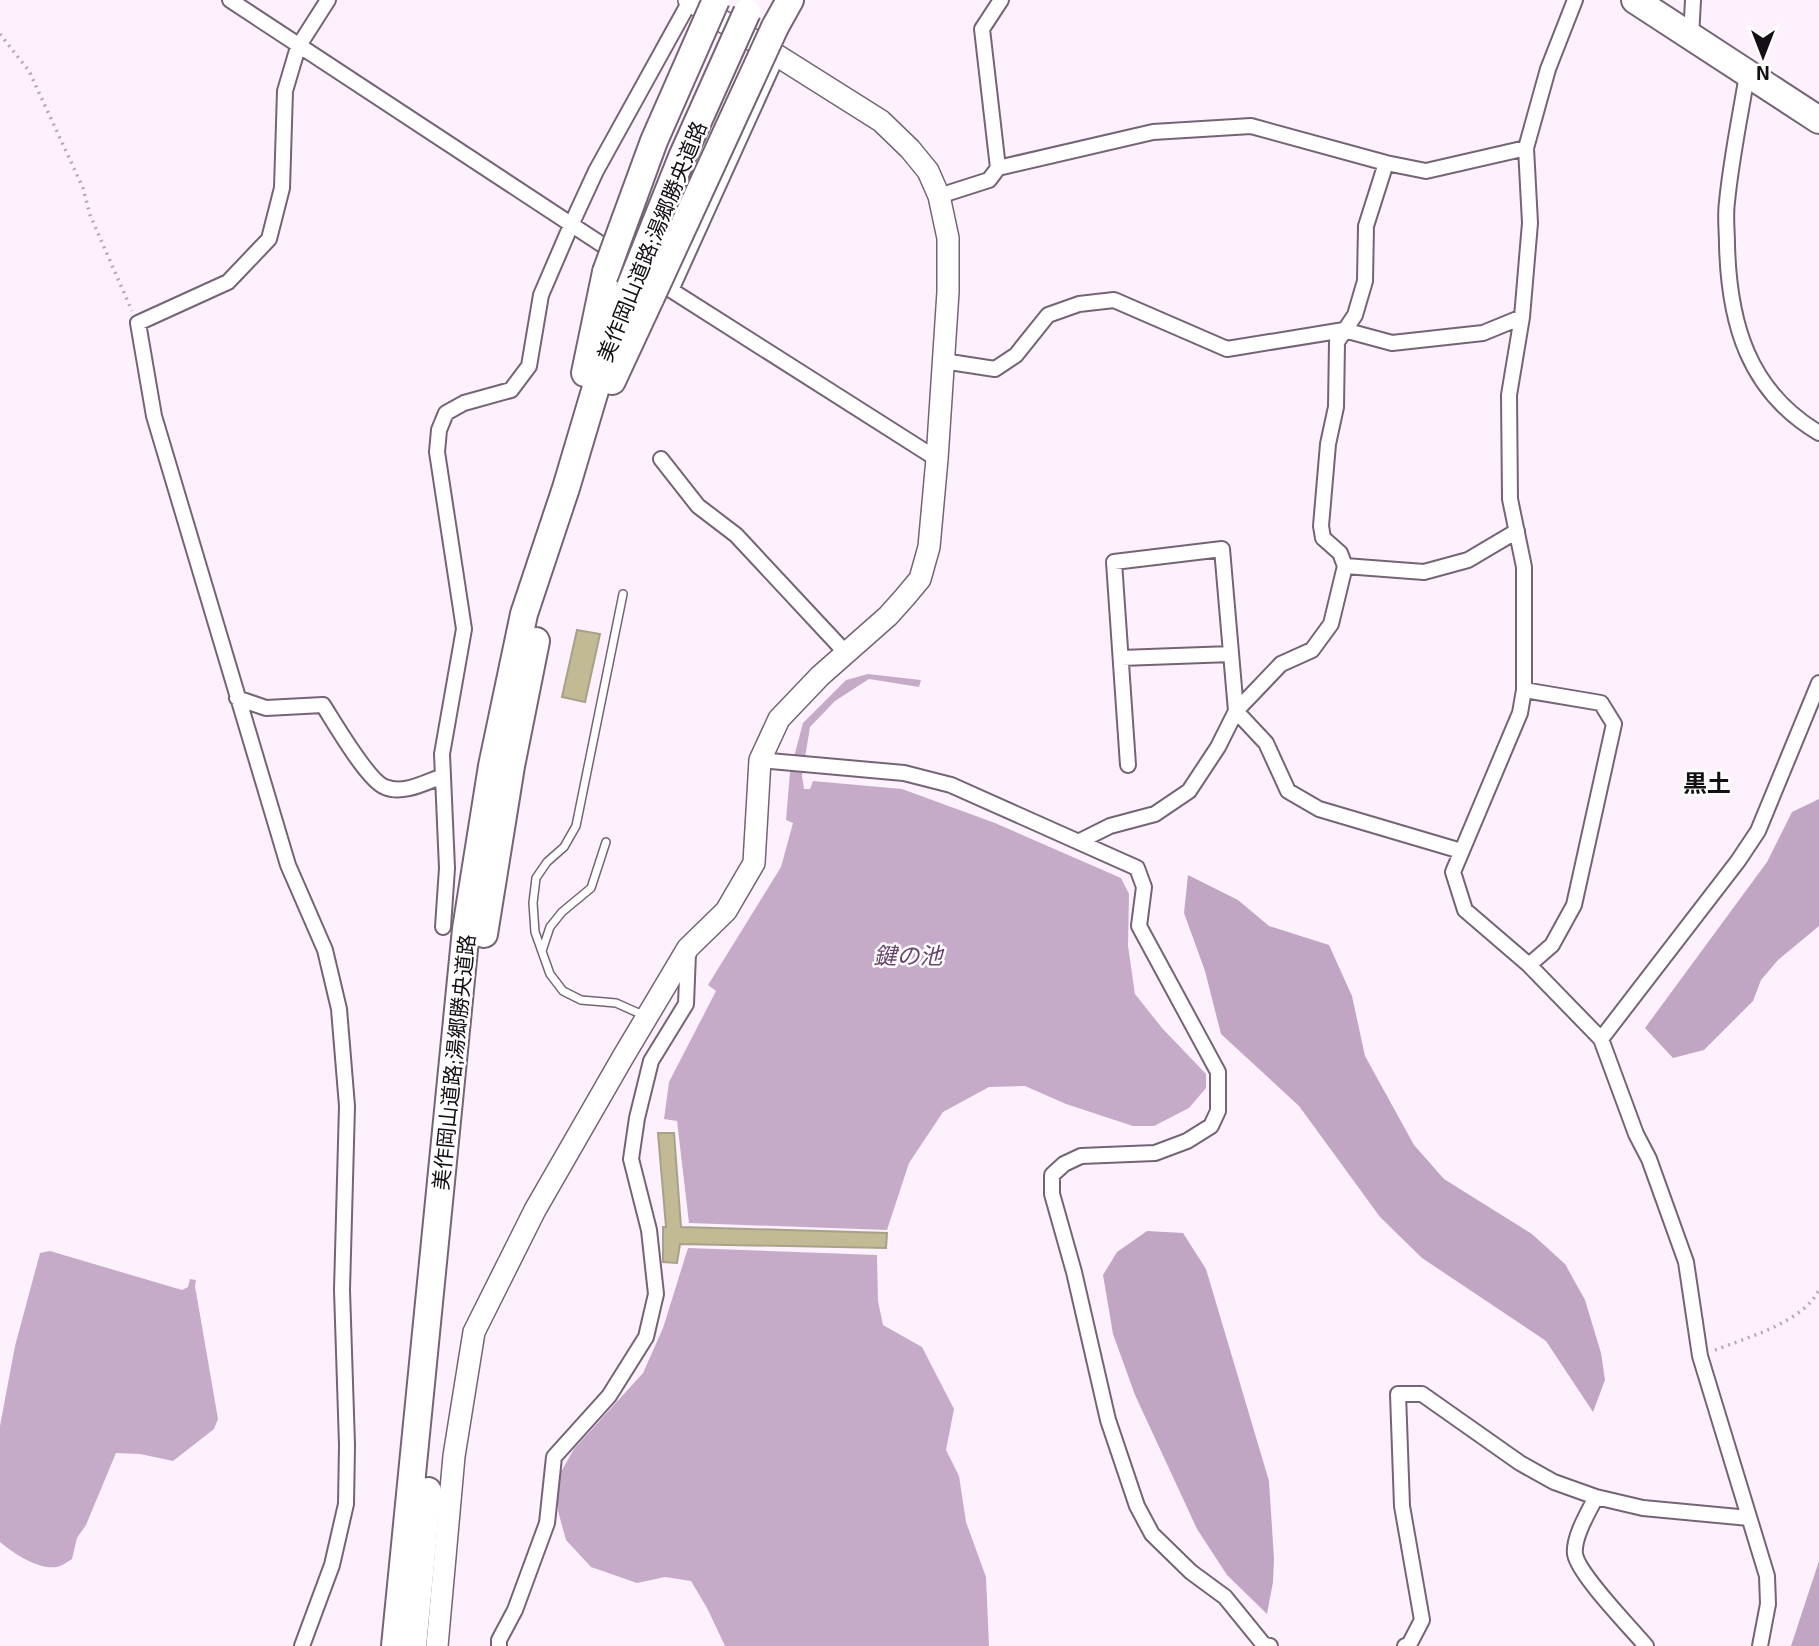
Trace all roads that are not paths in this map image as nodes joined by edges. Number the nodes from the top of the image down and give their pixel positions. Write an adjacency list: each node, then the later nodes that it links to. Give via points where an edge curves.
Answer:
1 (230, 0): 12 (street)
2 (328, 0): 12 (street)
3 (689, 0): 13 (street); 20 (street)
4 (716, 0): 28 (highway, bridge, via 654,141 606,272)
5 (790, 0): 21 (highway, bridge)
6 (1001, 0): 18 (street, via 982,30)
7 (1575, 0): 16 (street)
8 (1634, 0): 11 (highway)
9 (1693, 0): 11 (street)
10 (751, 6): 21 (highway, 美作岡山道路;湯郷勝央道路, bridge, via 682,157)
11 (1691, 37): 14 (highway)
12 (298, 47): 20 (street); 37 (street, via 285,91 282,188 269,239 228,282 138,323 154,416)
13 (777, 56): 19 (street, via 881,121 928,172); 21 (street)
14 (1747, 75): 15 (highway); 25 (street, via 1726,205 1730,294 1738,332 1758,377 1782,406)
15 (1819, 120)
16 (1525, 148): 17 (street, via 1426,170); 22 (street, via 1530,223)
17 (1386, 163): 18 (street, via 1251,126 1153,132); 23 (street, via 1366,226 1365,281 1355,314)
18 (998, 168): 19 (street, via 989,180)
19 (939, 196): 24 (street, via 948,238)
20 (572, 223): 21 (street); 41 (street, via 541,295 529,366 511,390 446,413 439,430 437,452 464,629 442,754)
21 (651, 291): 27 (street); 28 (highway, 美作岡山道路;湯郷勝央道路, via 610,340)
22 (1522, 317): 23 (street, via 1483,333 1392,343); 29 (street, via 1509,394 1510,499)
23 (1344, 330): 24 (street, via 1227,349 1114,300 1079,304 1048,315 1016,355 995,369); 30 (street, via 1337,342 1336,407 1321,526 1323,538 1340,553)
24 (943, 361): 27 (street)
25 (1819, 433)
26 (661, 459): 32 (street, via 698,506 736,535)
27 (937, 459): 32 (street, via 929,547 920,579)
28 (568, 478): 54 (highway, 美作岡山道路;湯郷勝央道路, via 524,614 477,857 459,996); 55 (highway, 美作岡山道路;湯郷勝央道路, via 511,766 484,936)
29 (1517, 531): 30 (street, via 1468,560 1424,572); 36 (street, via 1524,566)
30 (1346, 566): 38 (street, via 1331,624 1312,650 1281,664)
31 (622, 594): 47 (lane, via 576,826 536,878 535,932)
32 (846, 653): 39 (street, via 779,719)
33 (1231, 654): 34 (street); 34 (street, via 1222,549 1114,562); 38 (street)
34 (1121, 658): 40 (street)
35 (1819, 683): 50 (street, via 1758,831)
36 (1524, 690): 44 (street, via 1520,713); 48 (street, via 1601,703 1614,724 1574,905 1552,945)
37 (237, 698): 41 (street, via 266,708 323,705 384,787 404,789); 53 (street, via 288,864 325,950 339,1009 347,1106 342,1290 345,1504 332,1565)
38 (1236, 710): 42 (street, via 1189,791 1155,814 1110,826); 44 (street, via 1266,743 1288,790 1319,808)
39 (760, 760): 42 (street, via 904,772 951,785); 46 (street, via 754,863 726,911)
40 (1128, 765)
41 (443, 776): 45 (street, via 447,867)
42 (1080, 841): 58 (street, via 1136,867 1144,887 1139,926 1218,1072 1218,1111 1212,1126 1187,1142 1155,1153 1081,1156 1064,1164 1052,1175 1052,1194 1108,1420 1137,1506 1152,1534 1225,1597)
43 (606, 842): 47 (lane, via 591,888 550,927)
44 (1461, 851): 48 (street, via 1453,872 1465,910)
45 (443, 927)
46 (688, 948): 49 (street); 57 (street, via 686,1004 651,1062 631,1159 649,1230 656,1294 646,1337 609,1395 554,1457 547,1523)
47 (542, 952): 49 (lane, via 550,974 564,991 582,1000 616,1003)
48 (1529, 965): 50 (street)
49 (647, 1016): 56 (street, via 535,1210 474,1332 454,1456)
50 (1601, 1039): 52 (street, via 1686,1262 1700,1356)
51 (1596, 1497): 52 (street, via 1643,1508); 60 (street, via 1520,1463 1422,1394 1398,1394 1402,1506 1422,1620); 61 (street, via 1579,1531 1575,1554 1586,1574)
52 (1749, 1518): 62 (street, via 1767,1576 1768,1604)
53 (302, 1646)
54 (395, 1646)
55 (413, 1646)
56 (437, 1646)
57 (499, 1646)
58 (1264, 1646): 59 (street)
59 (1270, 1646)
60 (1405, 1646)
61 (1646, 1646)
62 (1760, 1646)

